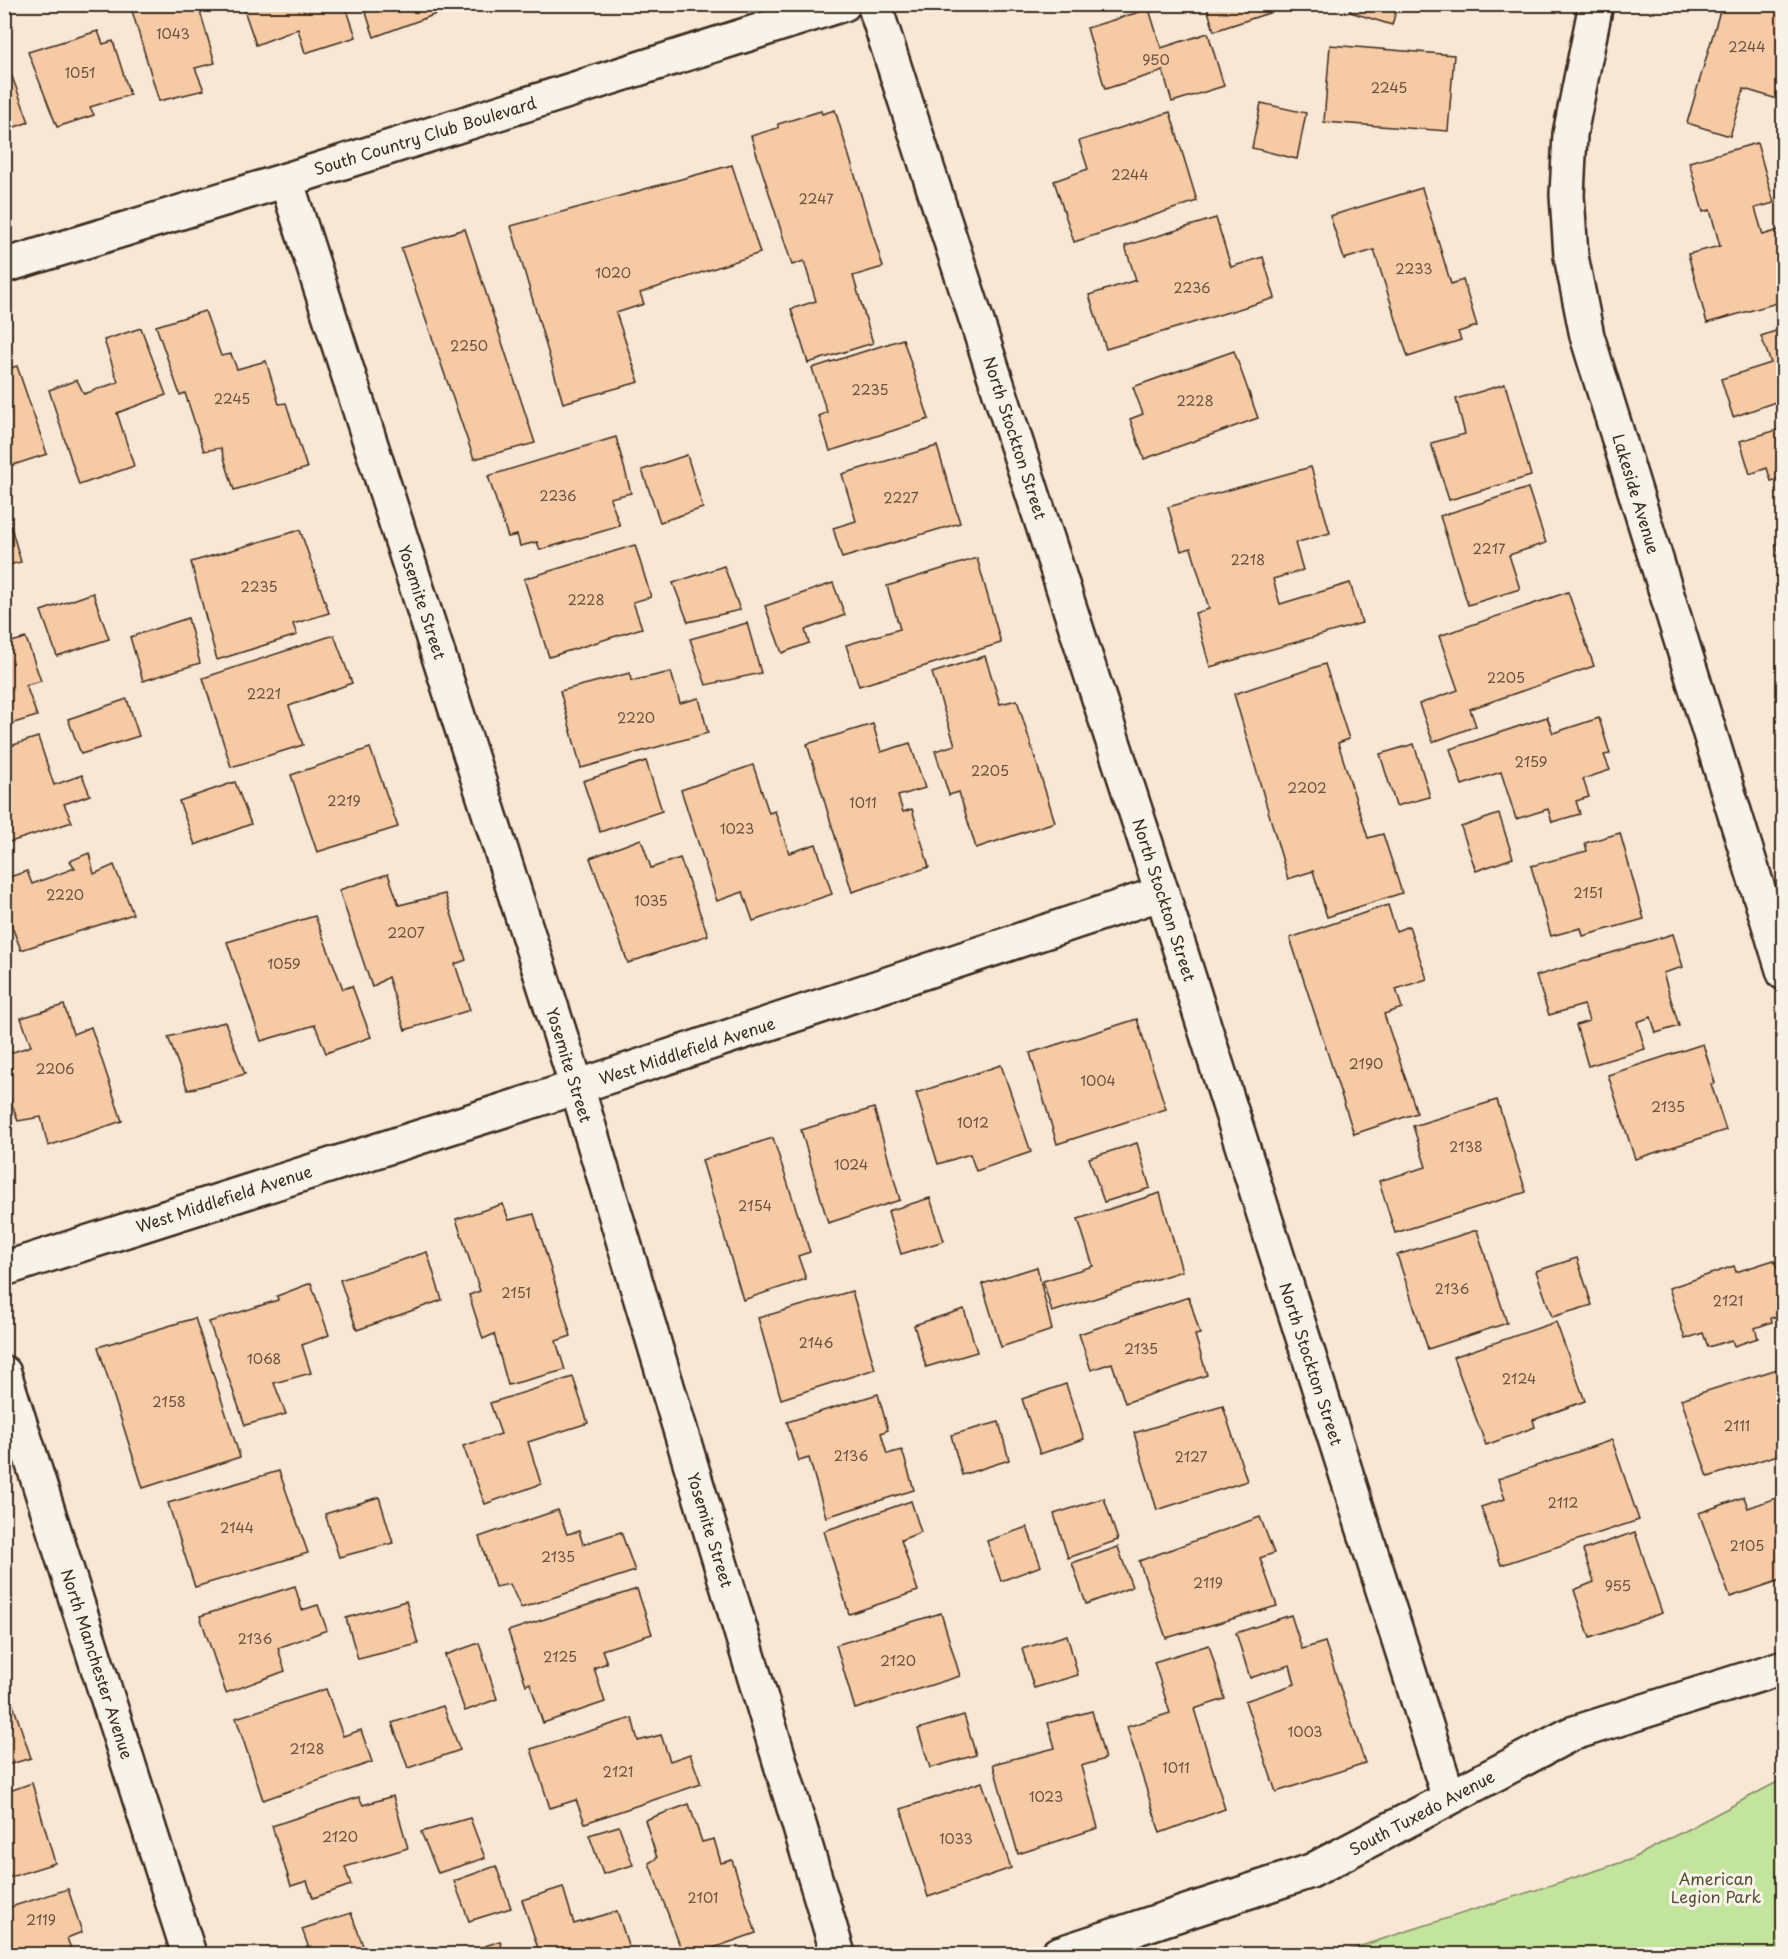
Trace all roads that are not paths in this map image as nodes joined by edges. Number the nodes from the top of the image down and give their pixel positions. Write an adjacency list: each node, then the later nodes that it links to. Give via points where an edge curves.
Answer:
1 (844, 4): 4 (street, South Country Club Boulevard)
2 (874, 4): 6 (street, North Stockton Street)
3 (1596, 4): 7 (street, Lakeside Avenue, via 1570,134 1567,195 1571,256 1587,336)
4 (286, 180): 5 (street, South Country Club Boulevard); 8 (street, Yosemite Street)
5 (4, 266)
6 (1162, 893): 8 (street, West Middlefield Avenue); 12 (street, North Stockton Street)
7 (1784, 973)
8 (577, 1087): 9 (street, West Middlefield Avenue); 14 (street, Yosemite Street)
9 (4, 1269)
10 (4, 1373): 13 (street, North Manchester Avenue)
11 (1784, 1667): 12 (street, South Tuxedo Avenue, via 1571,1734)
12 (1449, 1798): 15 (street, South Tuxedo Avenue, via 1311,1871)
13 (189, 1954)
14 (838, 1954)
15 (1058, 1954)

